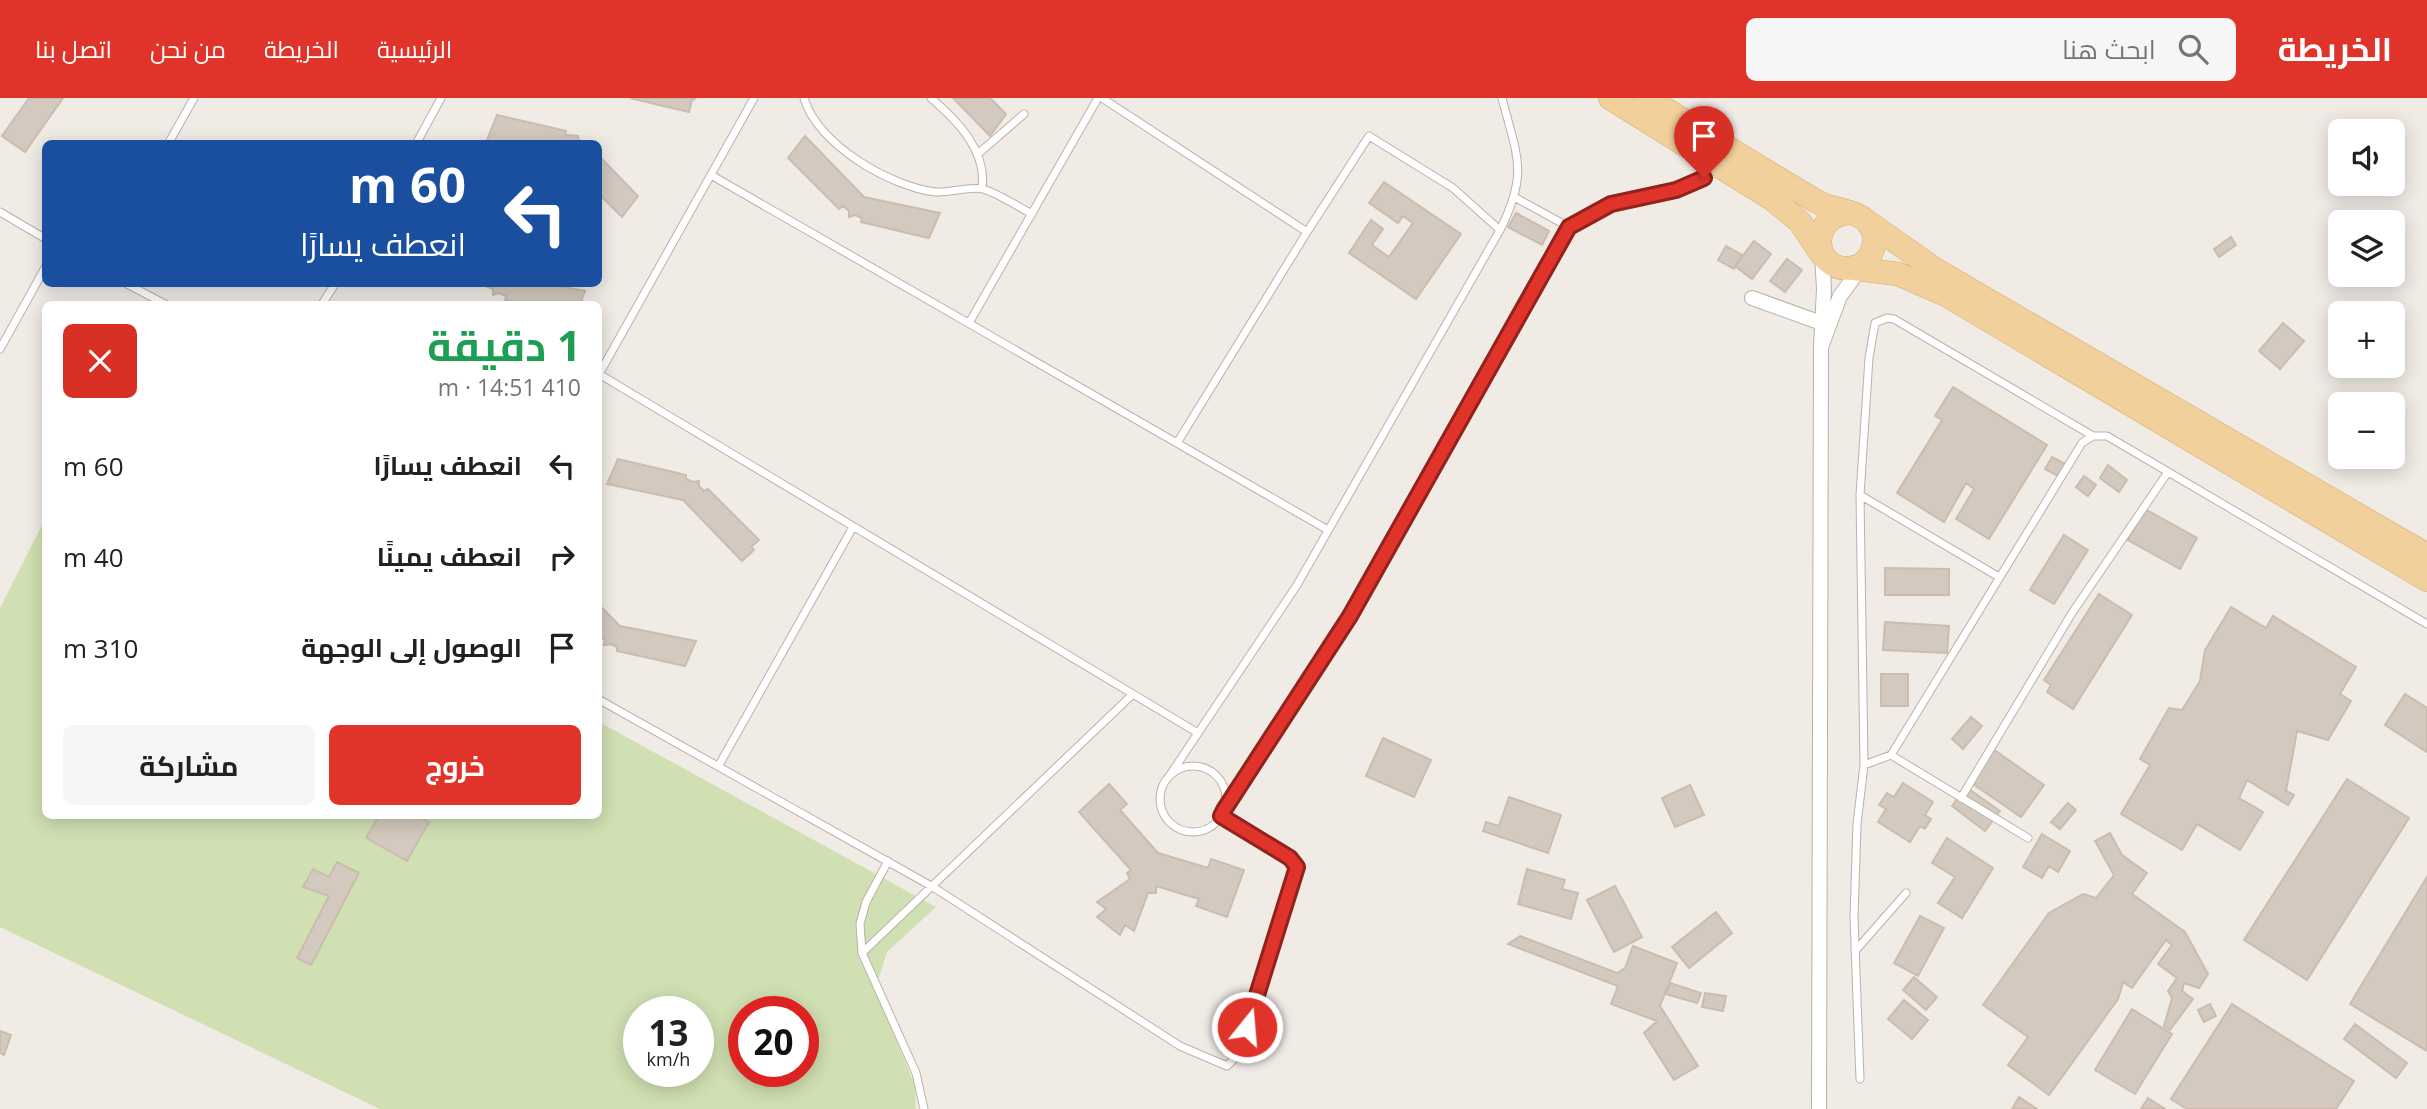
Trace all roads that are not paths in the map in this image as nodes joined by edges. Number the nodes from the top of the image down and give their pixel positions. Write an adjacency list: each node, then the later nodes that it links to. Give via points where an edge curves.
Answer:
1 (194, 98): 11 (lane)
2 (441, 98): 12 (lane)
3 (754, 98): 15 (lane)
4 (804, 98): 16 (lane, via 824,134 881,173 934,192)
5 (931, 98): 13 (lane, via 949,113)
6 (1100, 98): 19 (lane); 23 (lane)
7 (1502, 98): 17 (lane, via 1520,167)
8 (1610, 98): 14 (main road)
9 (1647, 98): 20 (main road, via 1817,202)
10 (1024, 114): 13 (lane)
11 (170, 140)
12 (418, 140)
13 (979, 153): 16 (lane)
14 (1725, 168): 21 (lane, via 1676,190 1611,204); 25 (main road, via 1800,222)
15 (711, 175): 31 (lane); 34 (lane)
16 (982, 188): 19 (lane)
17 (1516, 198): 21 (lane); 22 (lane)
18 (0, 212): 24 (lane)
19 (1032, 214): 31 (lane)
20 (1856, 216): 25 (main road, via 1839,214 1825,224 1819,241); 26 (main road, via 1874,235 1872,253); 42 (main road, via 1936,270)
21 (1569, 227): 54 (lane, via 1350,616)
22 (1500, 230): 23 (lane, via 1453,188 1369,136); 41 (lane)
23 (1307, 232): 37 (lane)
24 (42, 237)
25 (1823, 254): 26 (main road, via 1841,268); 32 (street)
26 (1859, 266): 32 (street); 44 (main road, via 1898,274 1947,295)
27 (42, 273): 33 (lane)
28 (133, 287): 30 (lane)
29 (1752, 298): 32 (street)
30 (159, 301)
31 (969, 323): 37 (lane)
32 (1825, 324): 63 (street, via 1821,347)
33 (0, 349)
34 (602, 370)
35 (602, 377): 40 (lane)
36 (2093, 436): 38 (lane, via 2107,436); 39 (lane, via 1895,319 1879,320 1872,330); 43 (lane, via 2082,443)
37 (1177, 443): 41 (lane)
38 (2168, 472): 45 (lane); 53 (lane, via 2072,613)
39 (1860, 495): 43 (lane); 51 (lane)
40 (853, 527): 46 (lane); 50 (lane)
41 (1328, 530): 48 (lane, via 1297,585)
42 (2427, 555)
43 (1999, 577): 49 (lane)
44 (2427, 580)
45 (2427, 624)
46 (1133, 694): 48 (lane); 57 (lane)
47 (602, 701): 50 (lane)
48 (1198, 733): 52 (lane)
49 (1891, 755): 51 (lane); 53 (lane)
50 (719, 765): 56 (lane)
51 (1864, 765): 59 (lane, via 1857,824)
52 (1170, 775): 54 (lane, via 1190,766 1211,771 1224,789); 54 (lane, via 1161,792 1163,813 1169,821 1186,831 1197,831 1207,829)
53 (1961, 797): 55 (lane)
54 (1222, 813): 57 (lane, via 1297,867 1239,1054 1227,1066 1180,1046)
55 (2028, 838)
56 (888, 861): 57 (lane); 60 (lane, via 866,902 860,924)
57 (933, 887): 60 (lane)
58 (1906, 892): 59 (lane)
59 (1856, 951): 61 (lane)
60 (862, 953): 62 (lane, via 916,1073)
61 (1860, 1079)
62 (924, 1109)
63 (1819, 1109)

